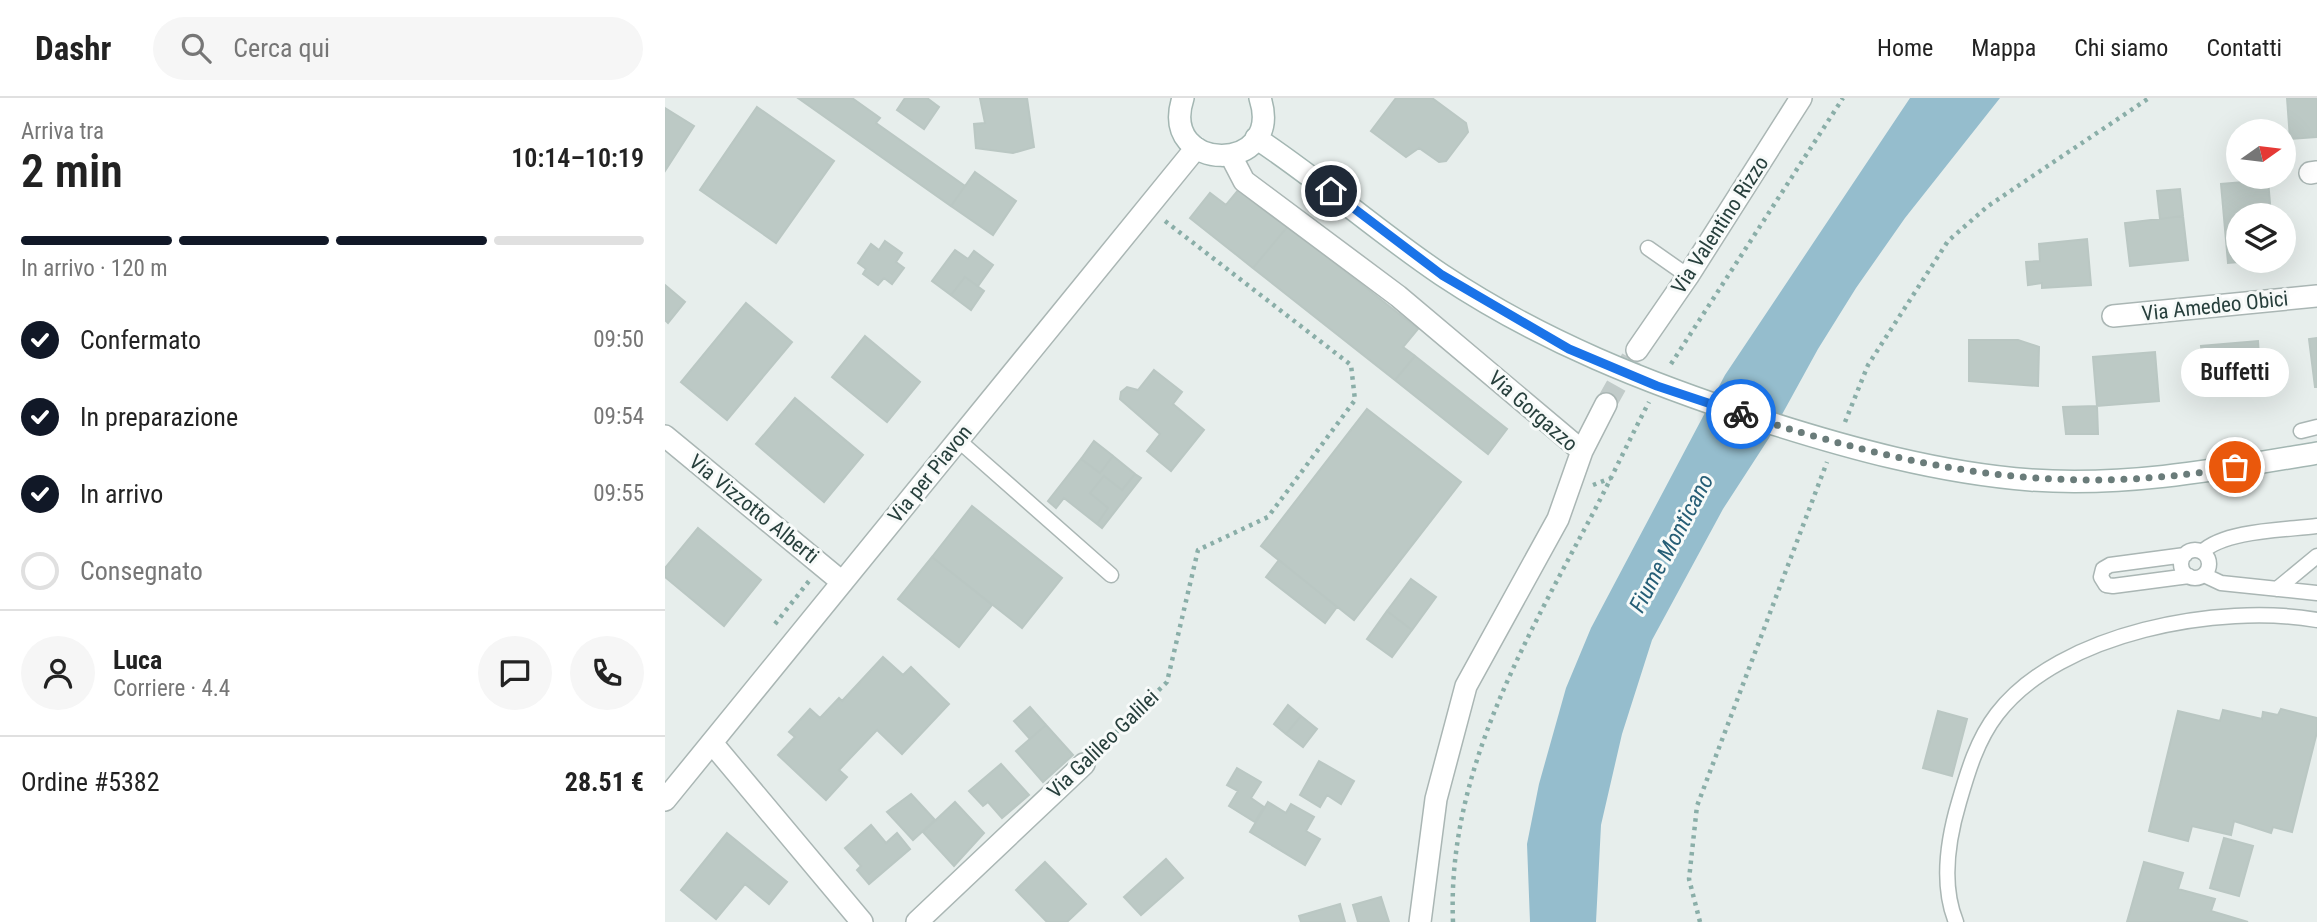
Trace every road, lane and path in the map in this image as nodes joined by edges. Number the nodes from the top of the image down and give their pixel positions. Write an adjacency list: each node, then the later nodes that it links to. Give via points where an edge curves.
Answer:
1 (1183, 98): 7 (street, via 1181,127)
2 (1260, 98): 6 (street, via 1263,113)
3 (1801, 98): 11 (street, Via Valentino Rizzo)
4 (1843, 98): 15 (path)
5 (2149, 98): 17 (path, via 1988,206 1948,241 1868,365)
6 (1256, 138): 8 (street); 15 (street, via 1442,275 1569,349)
7 (1196, 148): 8 (street, via 1206,154); 22 (street, Via per Piavon)
8 (1231, 156): 24 (street, Via Gorgazzo, via 1244,181 1398,296)
9 (1164, 220): 38 (path, Via Galileo Galilei, via 1351,365 1355,400 1268,517 1198,550 1167,682)
10 (1648, 248): 11 (lane)
11 (1688, 276): 14 (street, Via Valentino Rizzo)
12 (2317, 296): 13 (street, Via Amedeo Obici)
13 (2113, 316)
14 (1637, 350)
15 (1666, 389): 23 (street); 43 (path, via 1540,613 1479,748 1465,795 1452,895)
16 (1607, 404): 24 (street)
17 (1844, 422): 18 (path); 23 (path)
18 (1854, 425)
19 (2317, 427): 20 (lane)
20 (2301, 431)
21 (665, 436): 33 (street, Via Vizzotto Alberti)
22 (958, 440): 30 (lane); 33 (street, Via per Piavon)
23 (1835, 443): 25 (street, via 1941,468 2032,480 2195,474); 44 (path, via 1697,806 1689,879)
24 (1583, 451): 42 (street, Via Gorgazzo, via 1558,519 1466,686 1436,799)
25 (2317, 453)
26 (2317, 526): 27 (lane, via 2225,538)
27 (2202, 552): 28 (lane); 31 (lane, via 2209,562)
28 (2185, 555): 32 (lane, via 2182,566); 32 (lane, via 2110,565 2101,577 2113,586)
29 (2317, 556): 34 (lane)
30 (1111, 575)
31 (2204, 575): 32 (lane); 34 (lane, via 2221,583)
32 (2189, 576)
33 (842, 582): 37 (street, Via per Piavon)
34 (2277, 589): 35 (lane)
35 (2317, 593)
36 (2317, 620): 45 (lane, via 2185,621 2127,635 2074,655 2032,678 1997,714 1972,757 1948,860 1949,906)
37 (712, 743): 39 (street, Via per Piavon); 40 (street)
38 (1084, 764): 41 (street, Via Galileo Galilei)
39 (667, 794)
40 (862, 922)
41 (917, 922)
42 (1420, 922)
43 (1453, 922)
44 (1700, 922)
45 (1956, 922)

